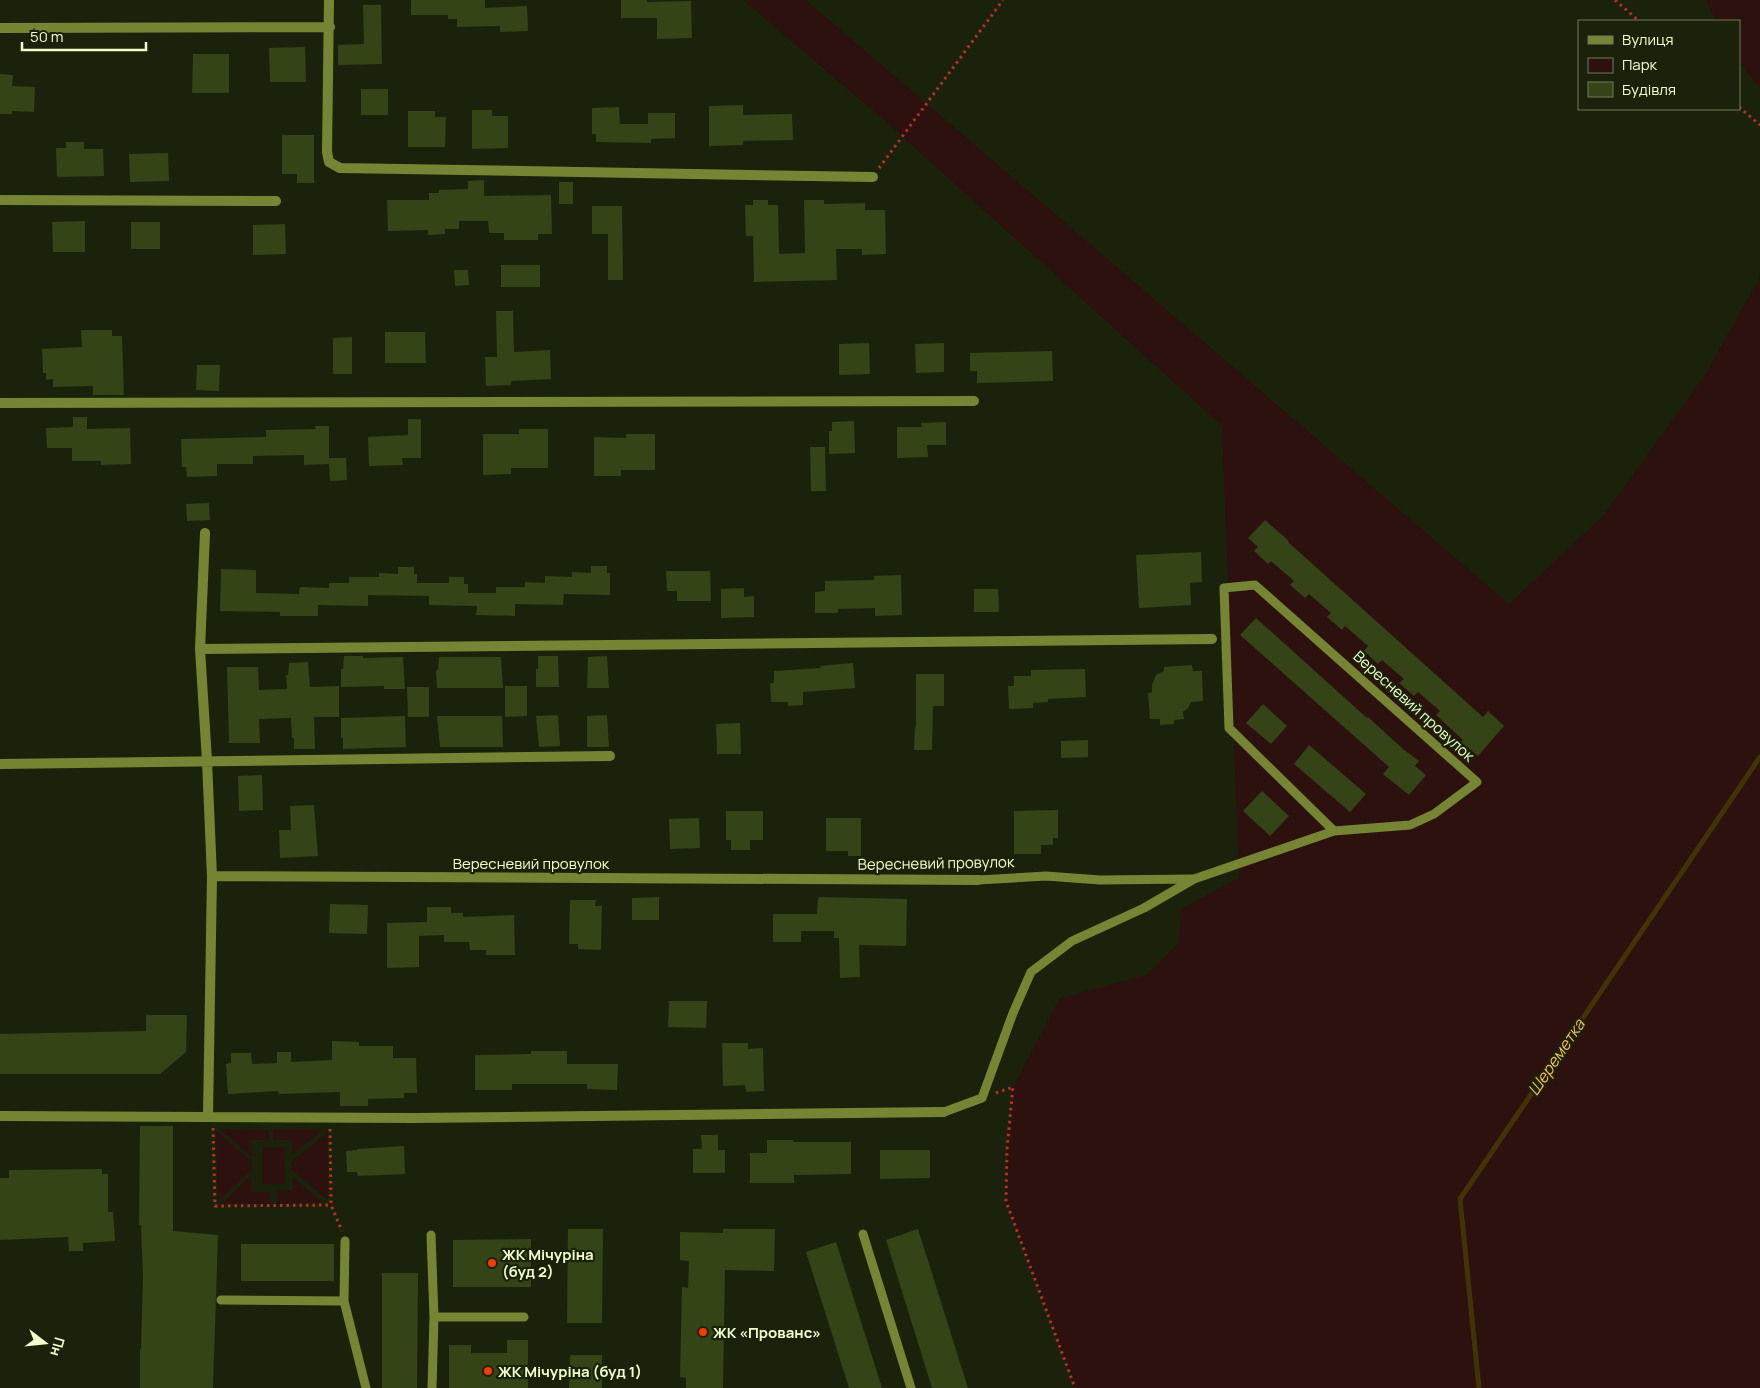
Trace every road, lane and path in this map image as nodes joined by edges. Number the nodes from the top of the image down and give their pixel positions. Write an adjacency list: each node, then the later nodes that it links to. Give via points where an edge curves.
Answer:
1 (329, 0): 5 (street)
2 (1003, 0): 9 (path)
3 (1615, 0): 4 (path)
4 (1639, 20)
5 (330, 27): 6 (street); 9 (street, via 327,152 329,162 340,168)
6 (0, 28)
7 (1740, 108): 8 (path)
8 (1760, 125)
9 (873, 177)
10 (0, 200): 11 (street)
11 (276, 201)
12 (974, 401): 13 (street)
13 (0, 403)
14 (204, 533): 16 (street)
15 (1212, 639): 16 (street)
16 (200, 649): 18 (street)
17 (610, 756): 18 (street)
18 (207, 761): 19 (street); 21 (street)
19 (0, 764)
20 (1334, 831): 20 (lane, Вересневий провулок, via 1410,825 1434,814 1477,782 1255,585 1224,588 1229,728); 22 (lane)
21 (212, 876): 23 (street, Вересневий провулок); 27 (street)
22 (1194, 879): 23 (lane, Вересневий провулок, via 1100,880 1046,876); 24 (lane, via 1144,908 1072,941 1031,972)
23 (978, 880)
24 (982, 1098): 25 (lane); 40 (path, via 1013,1087 1006,1201)
25 (944, 1112): 28 (street)
26 (0, 1116): 27 (street)
27 (210, 1116): 28 (street); 29 (path, via 216,1206)
28 (330, 1117): 29 (path)
29 (332, 1204): 32 (path)
30 (863, 1234): 39 (lane)
31 (432, 1235): 35 (lane)
32 (345, 1241): 34 (lane)
33 (221, 1300): 34 (lane)
34 (344, 1301): 37 (lane)
35 (434, 1317): 36 (lane); 38 (lane)
36 (524, 1317)
37 (366, 1388)
38 (432, 1388)
39 (911, 1388)
40 (1075, 1388)

